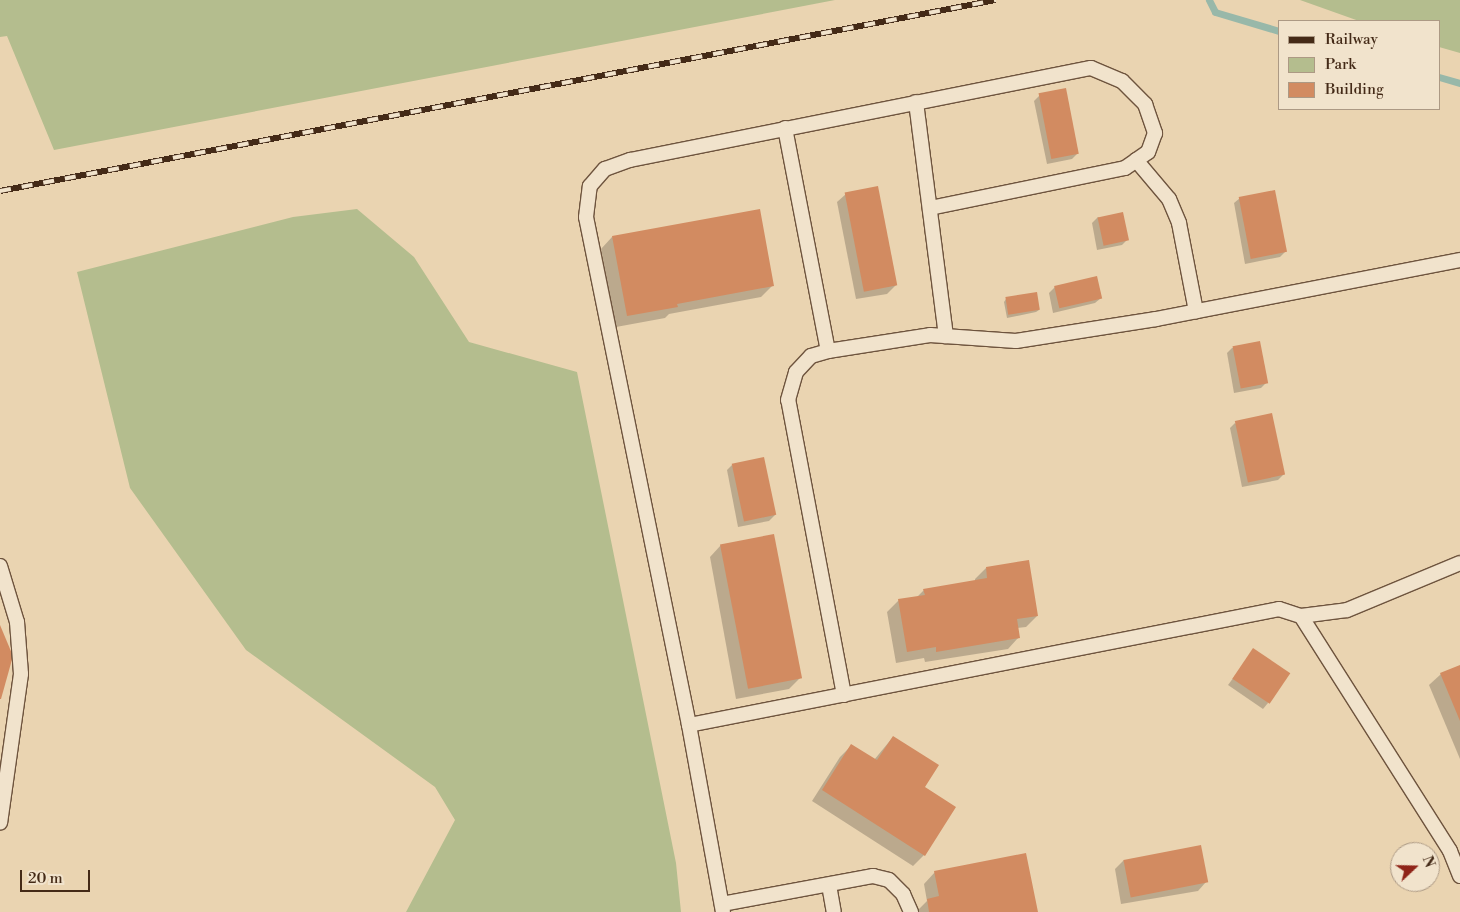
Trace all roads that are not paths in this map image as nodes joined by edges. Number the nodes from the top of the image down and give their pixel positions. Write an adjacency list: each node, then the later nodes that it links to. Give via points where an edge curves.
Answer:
1 (916, 102): 2 (lane); 3 (lane, via 1091,68 1122,81 1145,104 1155,133 1148,152); 4 (lane)
2 (785, 128): 8 (lane); 13 (lane, via 630,160 605,169 590,186 586,217)
3 (1136, 160): 4 (lane, via 1125,168); 6 (lane, via 1169,200 1176,215)
4 (930, 208): 7 (lane)
5 (1460, 260): 6 (lane)
6 (1196, 311): 7 (lane, via 1016,341)
7 (946, 336): 8 (lane, via 930,335)
8 (828, 351): 12 (lane, via 811,356 796,372 788,400)
9 (1460, 563): 11 (lane, via 1347,610)
10 (0, 566): 14 (lane, via 17,622 21,674)
11 (1301, 616): 12 (lane, via 1279,609); 15 (lane, via 1450,851)
12 (844, 695): 13 (lane)
13 (689, 725): 17 (lane)
14 (0, 823)
15 (1460, 876)
16 (829, 885): 17 (lane); 18 (lane); 19 (lane, via 873,876 888,880 903,894)
17 (723, 908)
18 (834, 912)
19 (911, 912)

